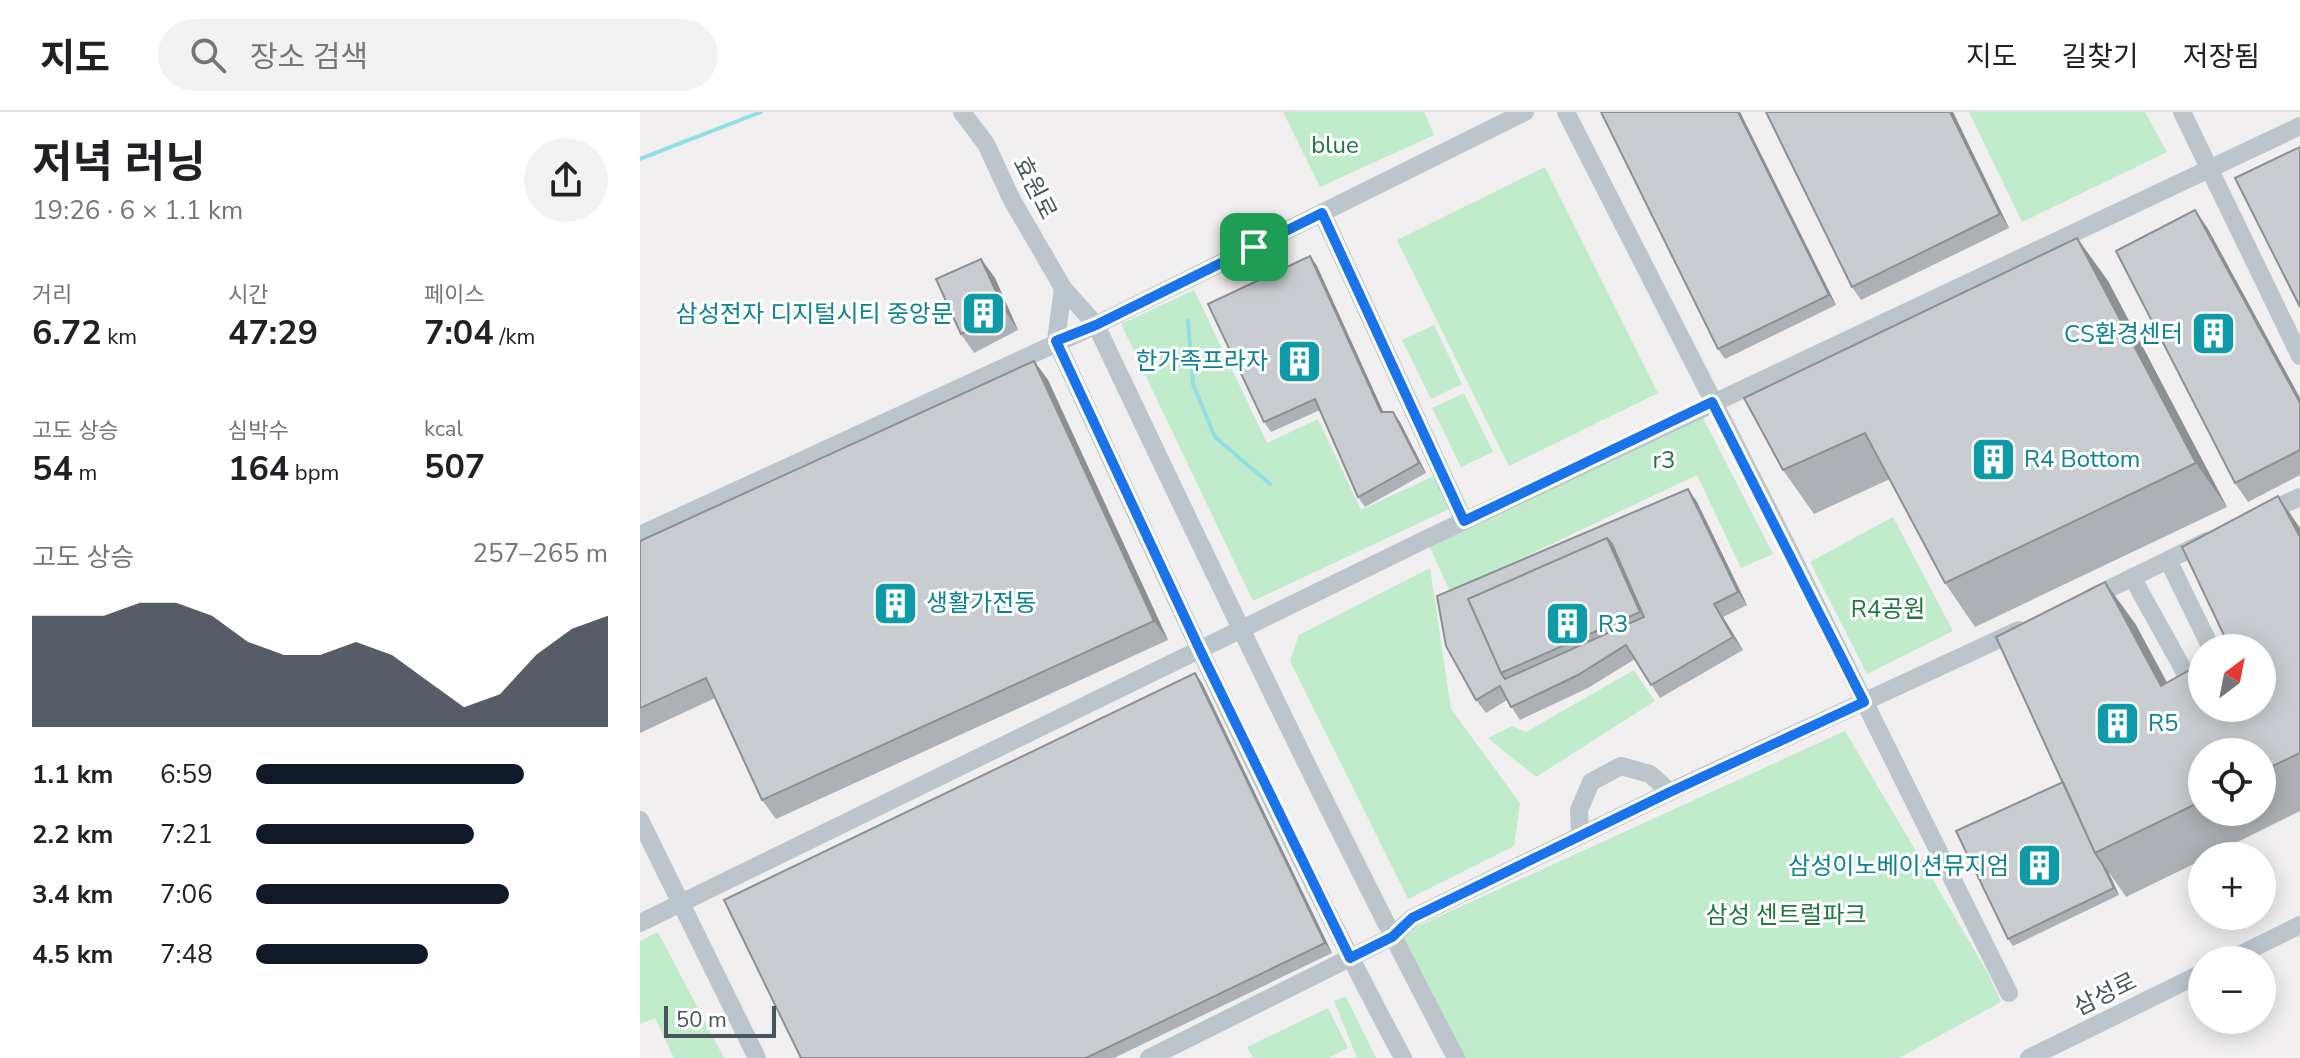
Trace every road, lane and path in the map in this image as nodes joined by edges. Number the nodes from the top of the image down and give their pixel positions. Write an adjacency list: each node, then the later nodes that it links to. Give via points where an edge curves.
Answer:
1 (962, 112): 8 (street, 효원로, via 986,144)
2 (1525, 112): 7 (street)
3 (1566, 112): 12 (street)
4 (2182, 112): 6 (street)
5 (2300, 126): 6 (street)
6 (2210, 169): 11 (street); 12 (street)
7 (1322, 213): 9 (street); 14 (street)
8 (1063, 288): 9 (street, 효원로); 10 (street)
9 (1096, 325): 10 (street); 22 (street, 효원로)
10 (1056, 341): 16 (street); 24 (street)
11 (2300, 356)
12 (1712, 402): 14 (street); 28 (street)
13 (2300, 497): 15 (street)
14 (1464, 521): 22 (street)
15 (2245, 523)
16 (640, 535)
17 (2218, 536): 18 (street)
18 (2168, 560): 19 (street); 23 (street)
19 (2132, 577): 20 (street); 26 (street)
20 (2078, 603)
21 (2039, 621): 28 (street)
22 (1240, 629): 24 (street); 35 (street, 효원로)
23 (2204, 634)
24 (1200, 650): 32 (street); 37 (street)
25 (2188, 670): 26 (street)
26 (2185, 672): 27 (street)
27 (2188, 677)
28 (1864, 702): 29 (street); 39 (street)
29 (1670, 792): 31 (street); 31 (street, via 1650,774 1621,766 1591,782 1579,810)
30 (640, 820): 32 (street)
31 (1580, 835): 35 (street, via 1412,918)
32 (681, 903): 33 (street); 40 (street)
33 (640, 923)
34 (2300, 925): 36 (street)
35 (1392, 937): 37 (street); 43 (street, 효원로)
36 (2257, 946)
37 (1350, 958): 41 (street); 42 (street)
38 (2188, 980): 44 (street, 삼성로)
39 (2009, 993)
40 (757, 1058)
41 (1149, 1058)
42 (1403, 1058)
43 (1456, 1058)
44 (2029, 1058)

